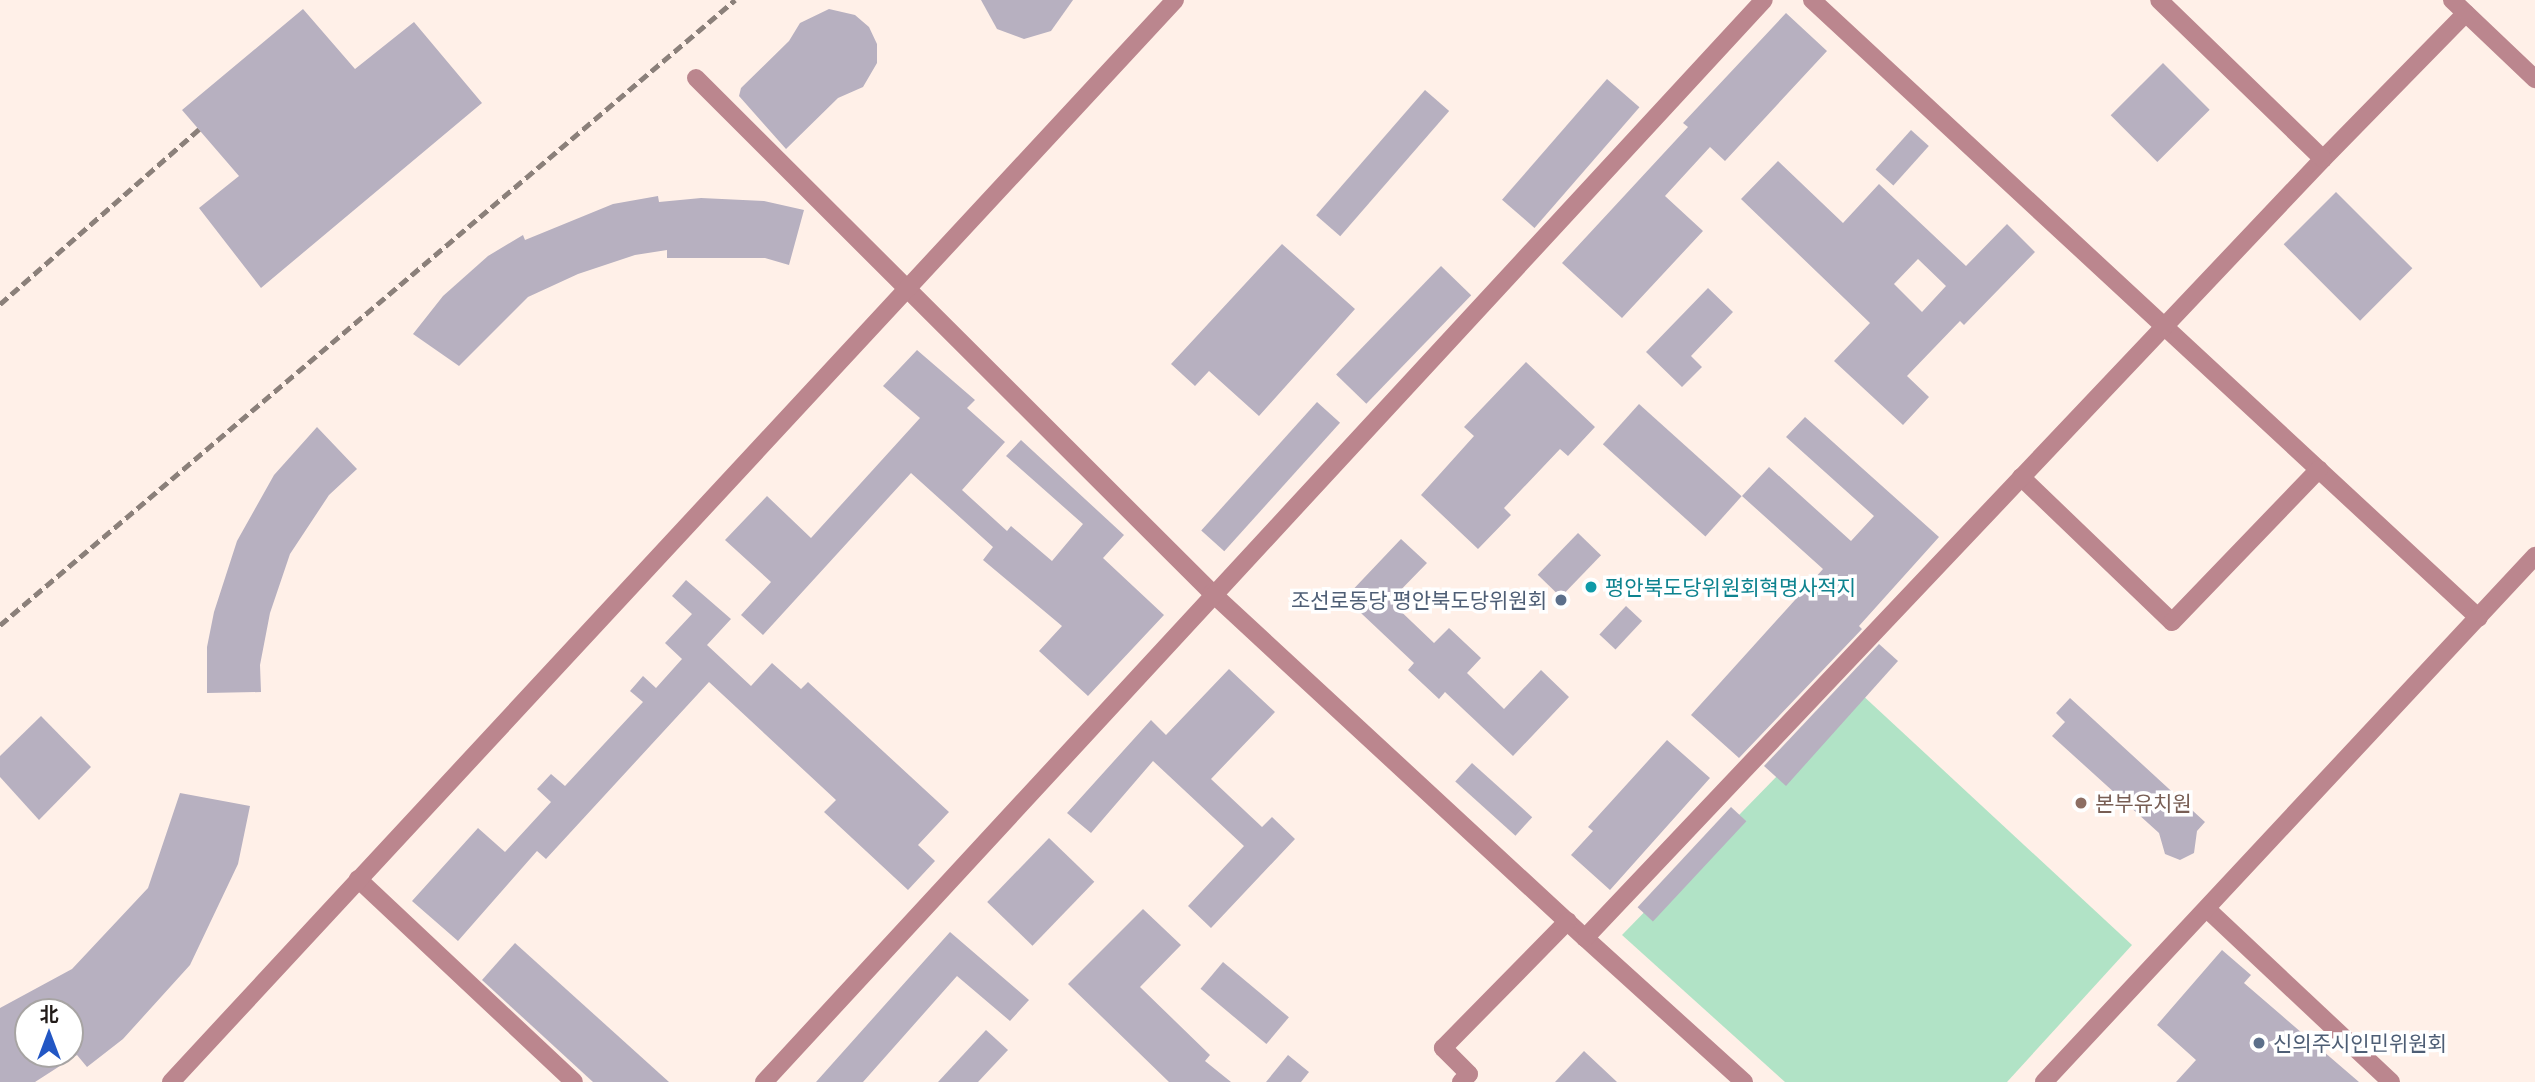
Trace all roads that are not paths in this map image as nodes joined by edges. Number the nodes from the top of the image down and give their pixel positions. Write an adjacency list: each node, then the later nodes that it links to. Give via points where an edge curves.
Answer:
1 (1175, 0): 10 (street)
2 (1764, 0): 15 (street)
3 (1812, 0): 11 (street)
4 (2159, 0): 9 (street)
5 (2452, 0): 6 (street)
6 (2466, 13): 8 (street); 9 (street)
7 (696, 78): 10 (street)
8 (2535, 79)
9 (2323, 159): 11 (street)
10 (905, 287): 15 (street); 17 (street)
11 (2164, 326): 12 (street); 13 (street)
12 (2319, 469): 13 (street, via 2172,622); 16 (street)
13 (2021, 477): 20 (street)
14 (2535, 556): 16 (street)
15 (1212, 593): 19 (street); 24 (street)
16 (2479, 618): 18 (street)
17 (358, 879): 22 (street); 23 (street)
18 (2208, 910): 26 (street); 27 (street)
19 (1568, 921): 20 (street); 21 (street, via 1443,1048)
20 (1585, 938): 25 (street)
21 (1469, 1079)
22 (171, 1082)
23 (574, 1082)
24 (764, 1082)
25 (1744, 1082)
26 (2044, 1082)
27 (2390, 1082)

